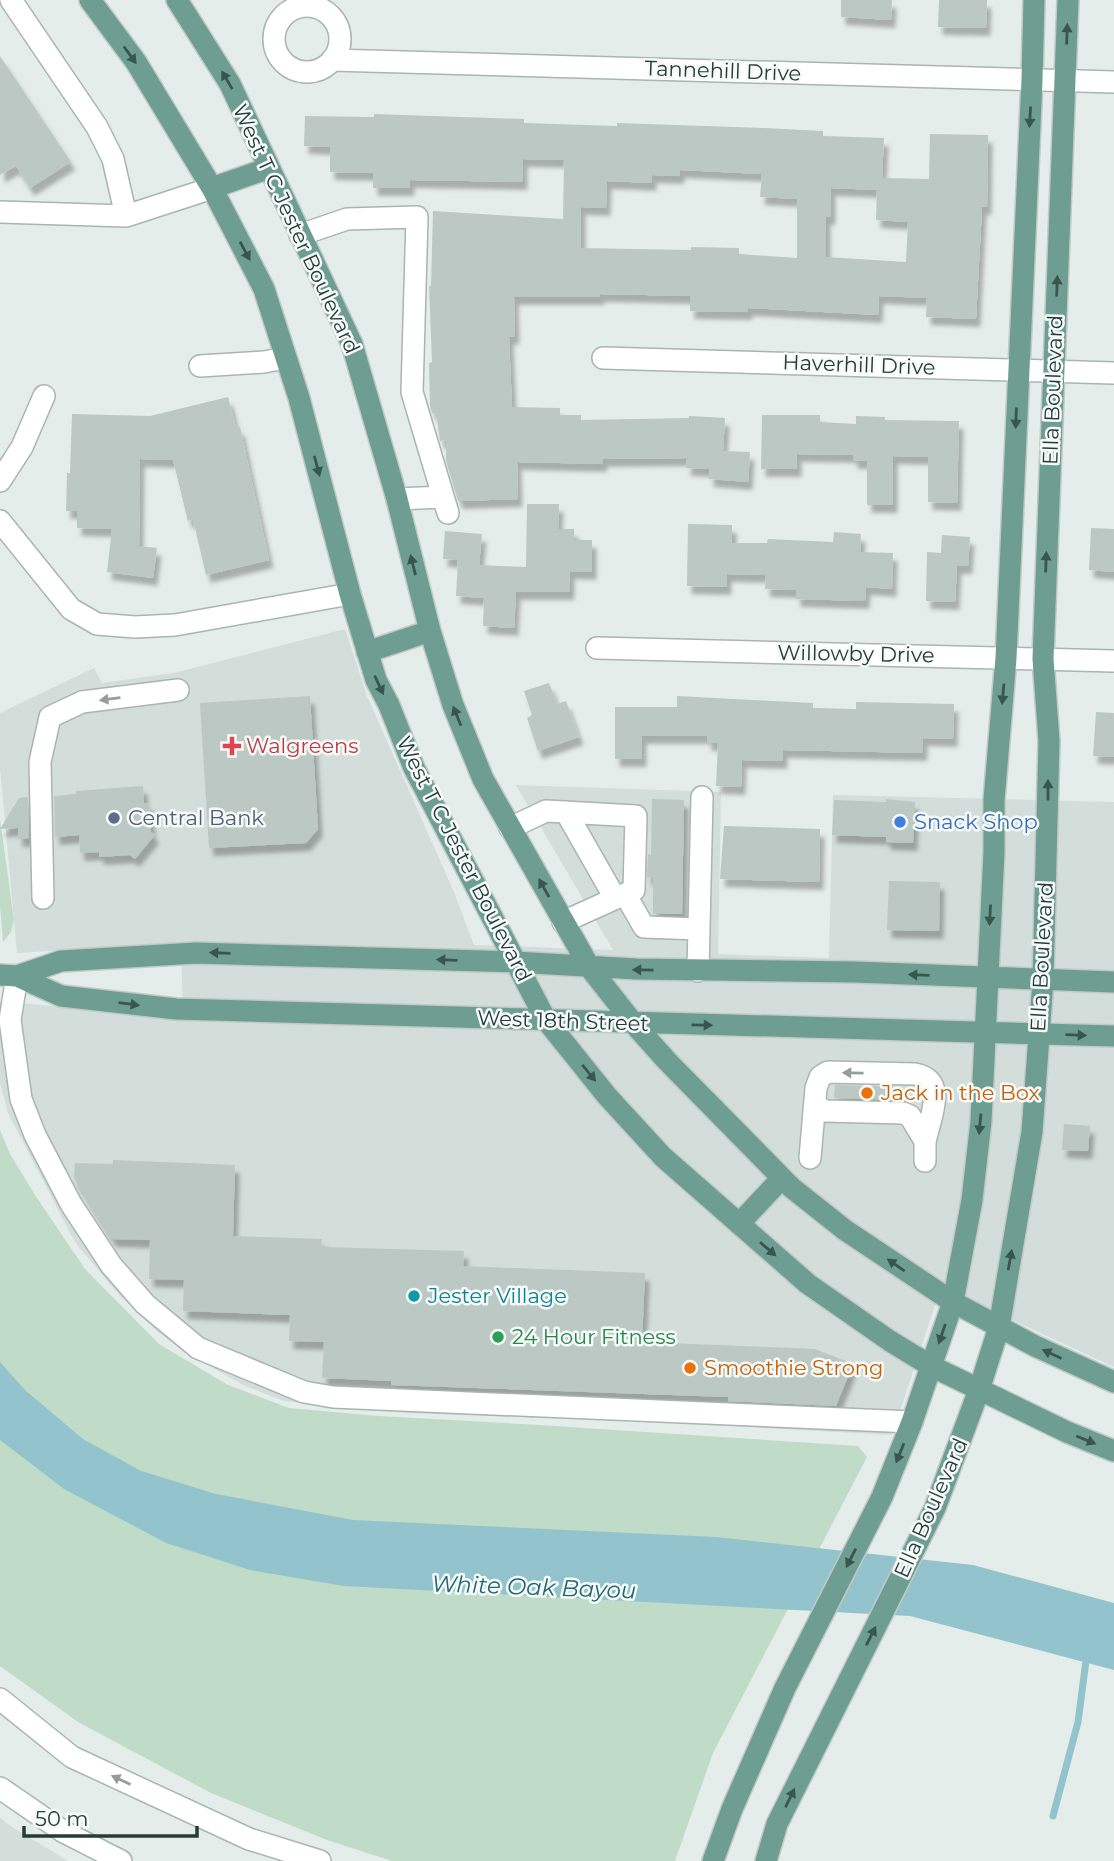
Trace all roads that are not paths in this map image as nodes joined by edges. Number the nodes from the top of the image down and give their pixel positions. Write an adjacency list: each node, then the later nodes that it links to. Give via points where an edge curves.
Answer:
1 (11, 0): 13 (street, via 97,127 113,159)
2 (90, 0): 11 (main road, West T C Jester Boulevard, one-way to 11, via 135,62)
3 (177, 0): 10 (main road, West T C Jester Boulevard, one-way to 3, via 230,85)
4 (1034, 0): 7 (main road, Ella Boulevard)
5 (1069, 0): 8 (main road, Ella Boulevard, one-way to 5)
6 (332, 60): 7 (street, Tannehill Drive)
7 (1032, 80): 8 (street, Tannehill Drive); 18 (main road, Ella Boulevard, one-way to 18)
8 (1065, 80): 9 (street, Tannehill Drive); 19 (main road, Ella Boulevard, one-way to 8)
9 (1114, 82)
10 (269, 168): 11 (main road); 14 (main road, West T C Jester Boulevard)
11 (212, 188): 13 (street); 15 (main road, West T C Jester Boulevard, one-way to 15, via 264,289)
12 (0, 212): 13 (street)
13 (126, 216)
14 (300, 235): 23 (main road, West T C Jester Boulevard, via 352,344); 23 (street, via 347,219 416,217 412,392 445,505)
15 (285, 358): 17 (street); 25 (main road, West T C Jester Boulevard, one-way to 25)
16 (603, 358): 18 (street, Haverhill Drive)
17 (200, 366)
18 (1018, 370): 19 (street, Haverhill Drive); 29 (main road, Ella Boulevard, one-way to 29)
19 (1053, 371): 20 (street, Haverhill Drive); 30 (main road, Ella Boulevard, one-way to 19)
20 (1114, 373)
21 (44, 396): 22 (street, via 22,447)
22 (0, 481)
23 (397, 499): 26 (main road, West T C Jester Boulevard, one-way to 23)
24 (0, 521): 25 (street, via 71,609 97,624 175,625)
25 (350, 594): 28 (main road, West T C Jester Boulevard)
26 (430, 631): 28 (main road); 35 (main road, West T C Jester Boulevard, one-way to 26, via 463,730)
27 (597, 648): 29 (street, Willowby Drive)
28 (368, 652): 40 (main road, West T C Jester Boulevard, one-way to 40, via 414,768)
29 (1006, 658): 30 (street, Willowby Drive); 44 (main road, Ella Boulevard, one-way to 44, via 994,800)
30 (1043, 659): 31 (street, Willowby Drive); 45 (main road, Ella Boulevard, one-way to 30, via 1049,741)
31 (1114, 661)
32 (178, 690): 37 (street, one-way to 37, via 82,702 50,717 40,762)
33 (702, 797): 39 (street)
34 (566, 812): 35 (street, via 546,811); 36 (street); 36 (street, via 636,816 634,890)
35 (510, 828): 38 (main road, West T C Jester Boulevard, one-way to 35)
36 (620, 896): 38 (street); 39 (street, via 644,927)
37 (43, 898)
38 (563, 922): 41 (main road, West T C Jester Boulevard)
39 (699, 929): 42 (street)
40 (515, 962): 41 (main road); 43 (main road, one-way to 43, via 196,953 61,961); 47 (main road, West T C Jester Boulevard)
41 (590, 968): 42 (main road, one-way to 41); 48 (main road, West T C Jester Boulevard)
42 (698, 971): 44 (main road, one-way to 42)
43 (8, 976): 47 (main road, West 18th Street, one-way to 47, via 61,996 176,1009); 61 (street, via 21,1100 35,1135 71,1204 111,1265 145,1304 198,1348 304,1392 333,1397)
44 (988, 978): 45 (main road); 49 (main road, Ella Boulevard)
45 (1043, 980): 46 (main road); 50 (main road, Ella Boulevard)
46 (1114, 982)
47 (546, 1020): 48 (main road, West 18th Street); 55 (main road, West T C Jester Boulevard, one-way to 55, via 663,1157)
48 (634, 1024): 49 (main road, West 18th Street, one-way to 49); 54 (main road, West T C Jester Boulevard)
49 (985, 1031): 50 (main road, West 18th Street); 56 (main road, Ella Boulevard, one-way to 56, via 972,1200)
50 (1039, 1034): 51 (main road, West 18th Street, one-way to 51); 57 (main road, Ella Boulevard, one-way to 50, via 1032,1132)
51 (1114, 1037)
52 (815, 1105): 52 (street, one-way to 52, via 825,1111 909,1115 925,1151 934,1117 934,1088 922,1076 828,1072 820,1077); 53 (street)
53 (810, 1158)
54 (781, 1180): 55 (main road); 56 (main road, West T C Jester Boulevard, one-way to 54, via 845,1230)
55 (739, 1224): 58 (main road, West T C Jester Boulevard, one-way to 58, via 808,1284)
56 (953, 1302): 57 (main road, West T C Jester Boulevard); 58 (main road, Ella Boulevard, one-way to 58)
57 (999, 1328): 59 (main road, West T C Jester Boulevard, one-way to 57); 60 (main road, Ella Boulevard)
58 (931, 1366): 60 (main road, West T C Jester Boulevard); 61 (main road, Ella Boulevard)
59 (1114, 1382)
60 (979, 1390): 62 (main road, West T C Jester Boulevard, one-way to 62); 68 (main road, Ella Boulevard, one-way to 60, via 777,1824 935,1508)
61 (912, 1422): 67 (main road, Ella Boulevard, one-way to 67, via 882,1497 785,1689)
62 (1114, 1451)
63 (0, 1699): 65 (street, one-way to 63, via 249,1839 72,1758)
64 (0, 1788): 66 (street, via 64,1832)
65 (307, 1859)
66 (121, 1861)
67 (713, 1861)
68 (766, 1861)

